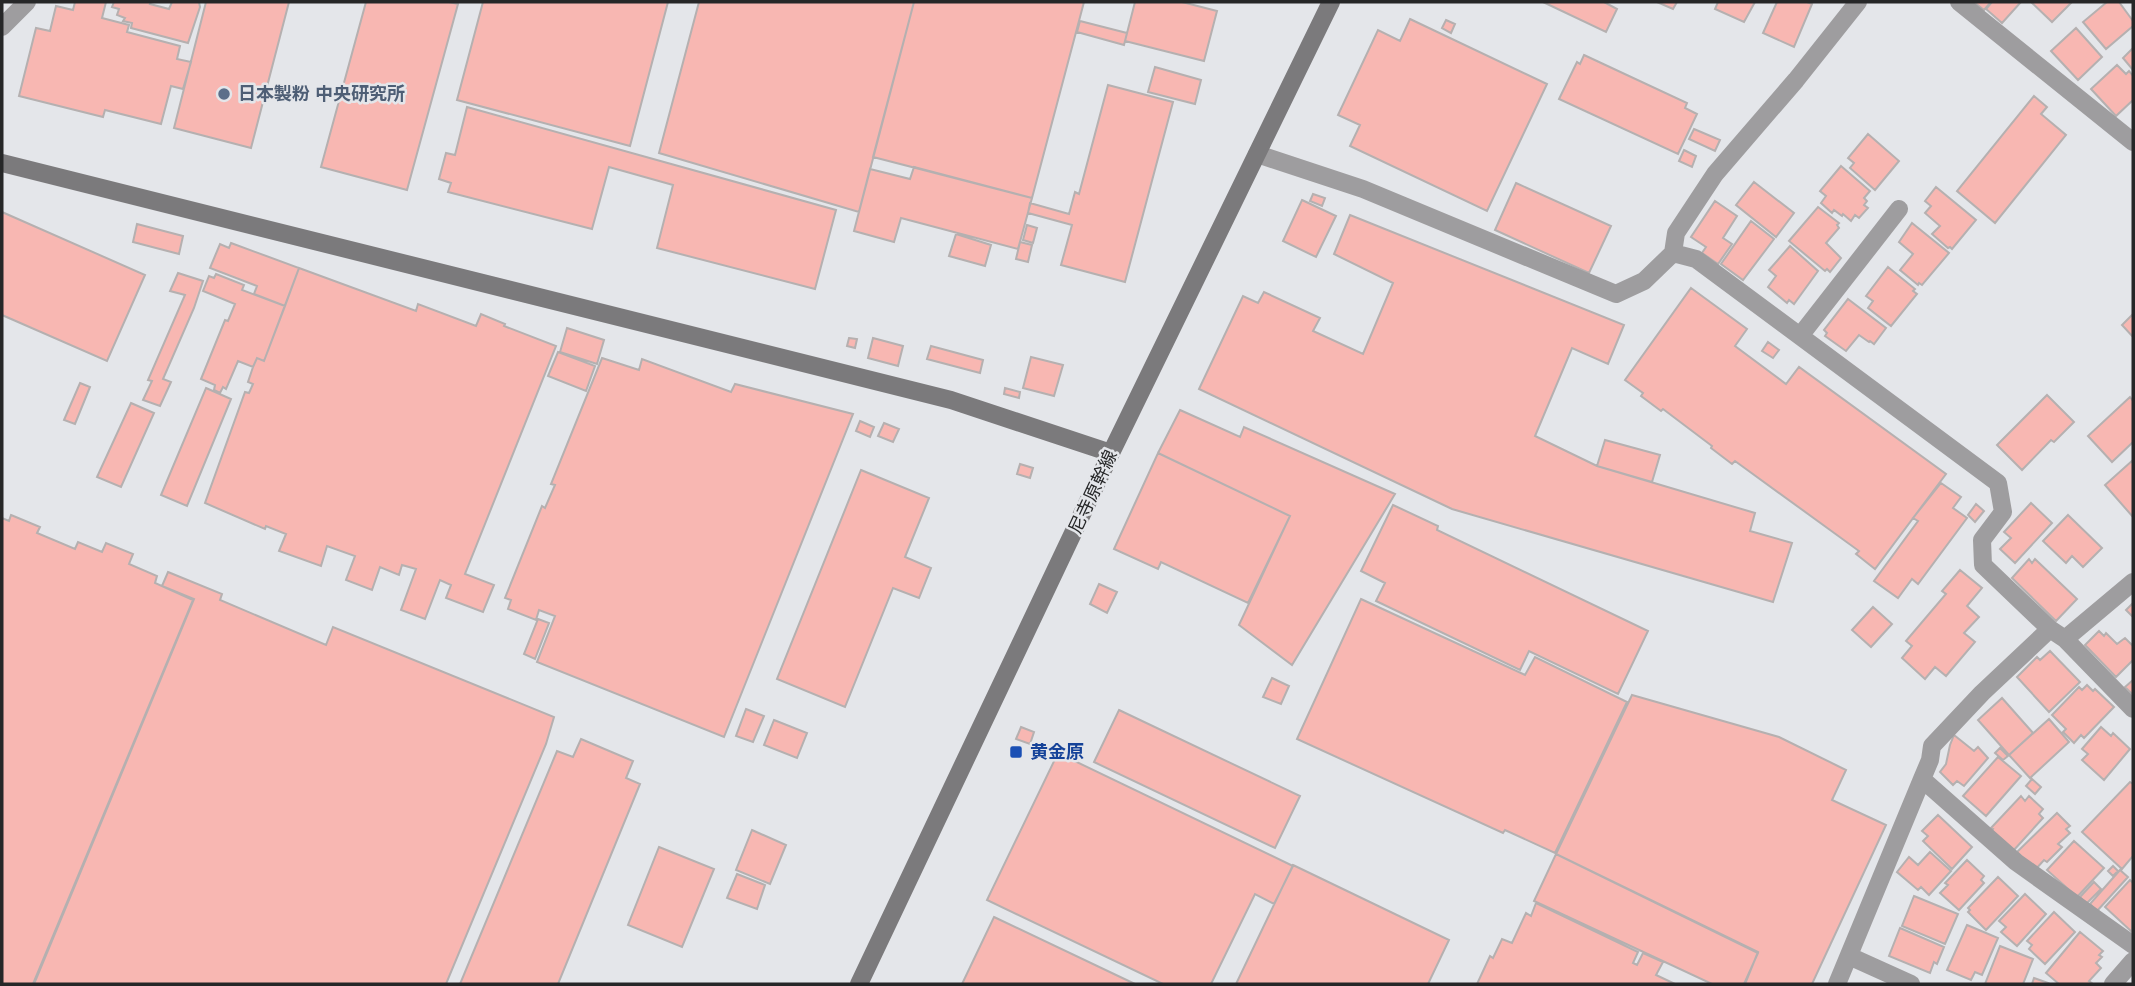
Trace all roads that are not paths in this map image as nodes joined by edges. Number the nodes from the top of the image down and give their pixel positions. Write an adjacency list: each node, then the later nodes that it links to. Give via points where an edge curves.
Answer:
1 (27, 2): 5 (street)
2 (1331, 2): 7 (street, 尼寺原幹線)
3 (1959, 2): 6 (street)
4 (1851, 4): 10 (street, via 1796,80 1715,173 1676,233)
5 (2, 27)
6 (2133, 142)
7 (1256, 154): 10 (street, via 1363,189 1616,294 1644,281); 12 (street, 尼寺原幹線)
8 (2, 163): 12 (street, via 951,400)
9 (1899, 209): 11 (street)
10 (1673, 253): 11 (street, via 1696,259)
11 (1800, 336): 14 (street, via 1998,483 2003,512 1982,540 1983,565)
12 (1111, 453): 21 (street, 尼寺原幹線)
13 (2133, 582): 15 (street)
14 (2050, 628): 15 (street); 17 (street, via 1932,746)
15 (2065, 639): 16 (street)
16 (2133, 709)
17 (1922, 779): 18 (street, via 2016,862); 19 (street)
18 (2133, 945)
19 (1849, 956): 22 (street); 23 (street)
20 (2133, 961): 24 (street)
21 (859, 984)
22 (1837, 984)
23 (1911, 984)
24 (2113, 984)

